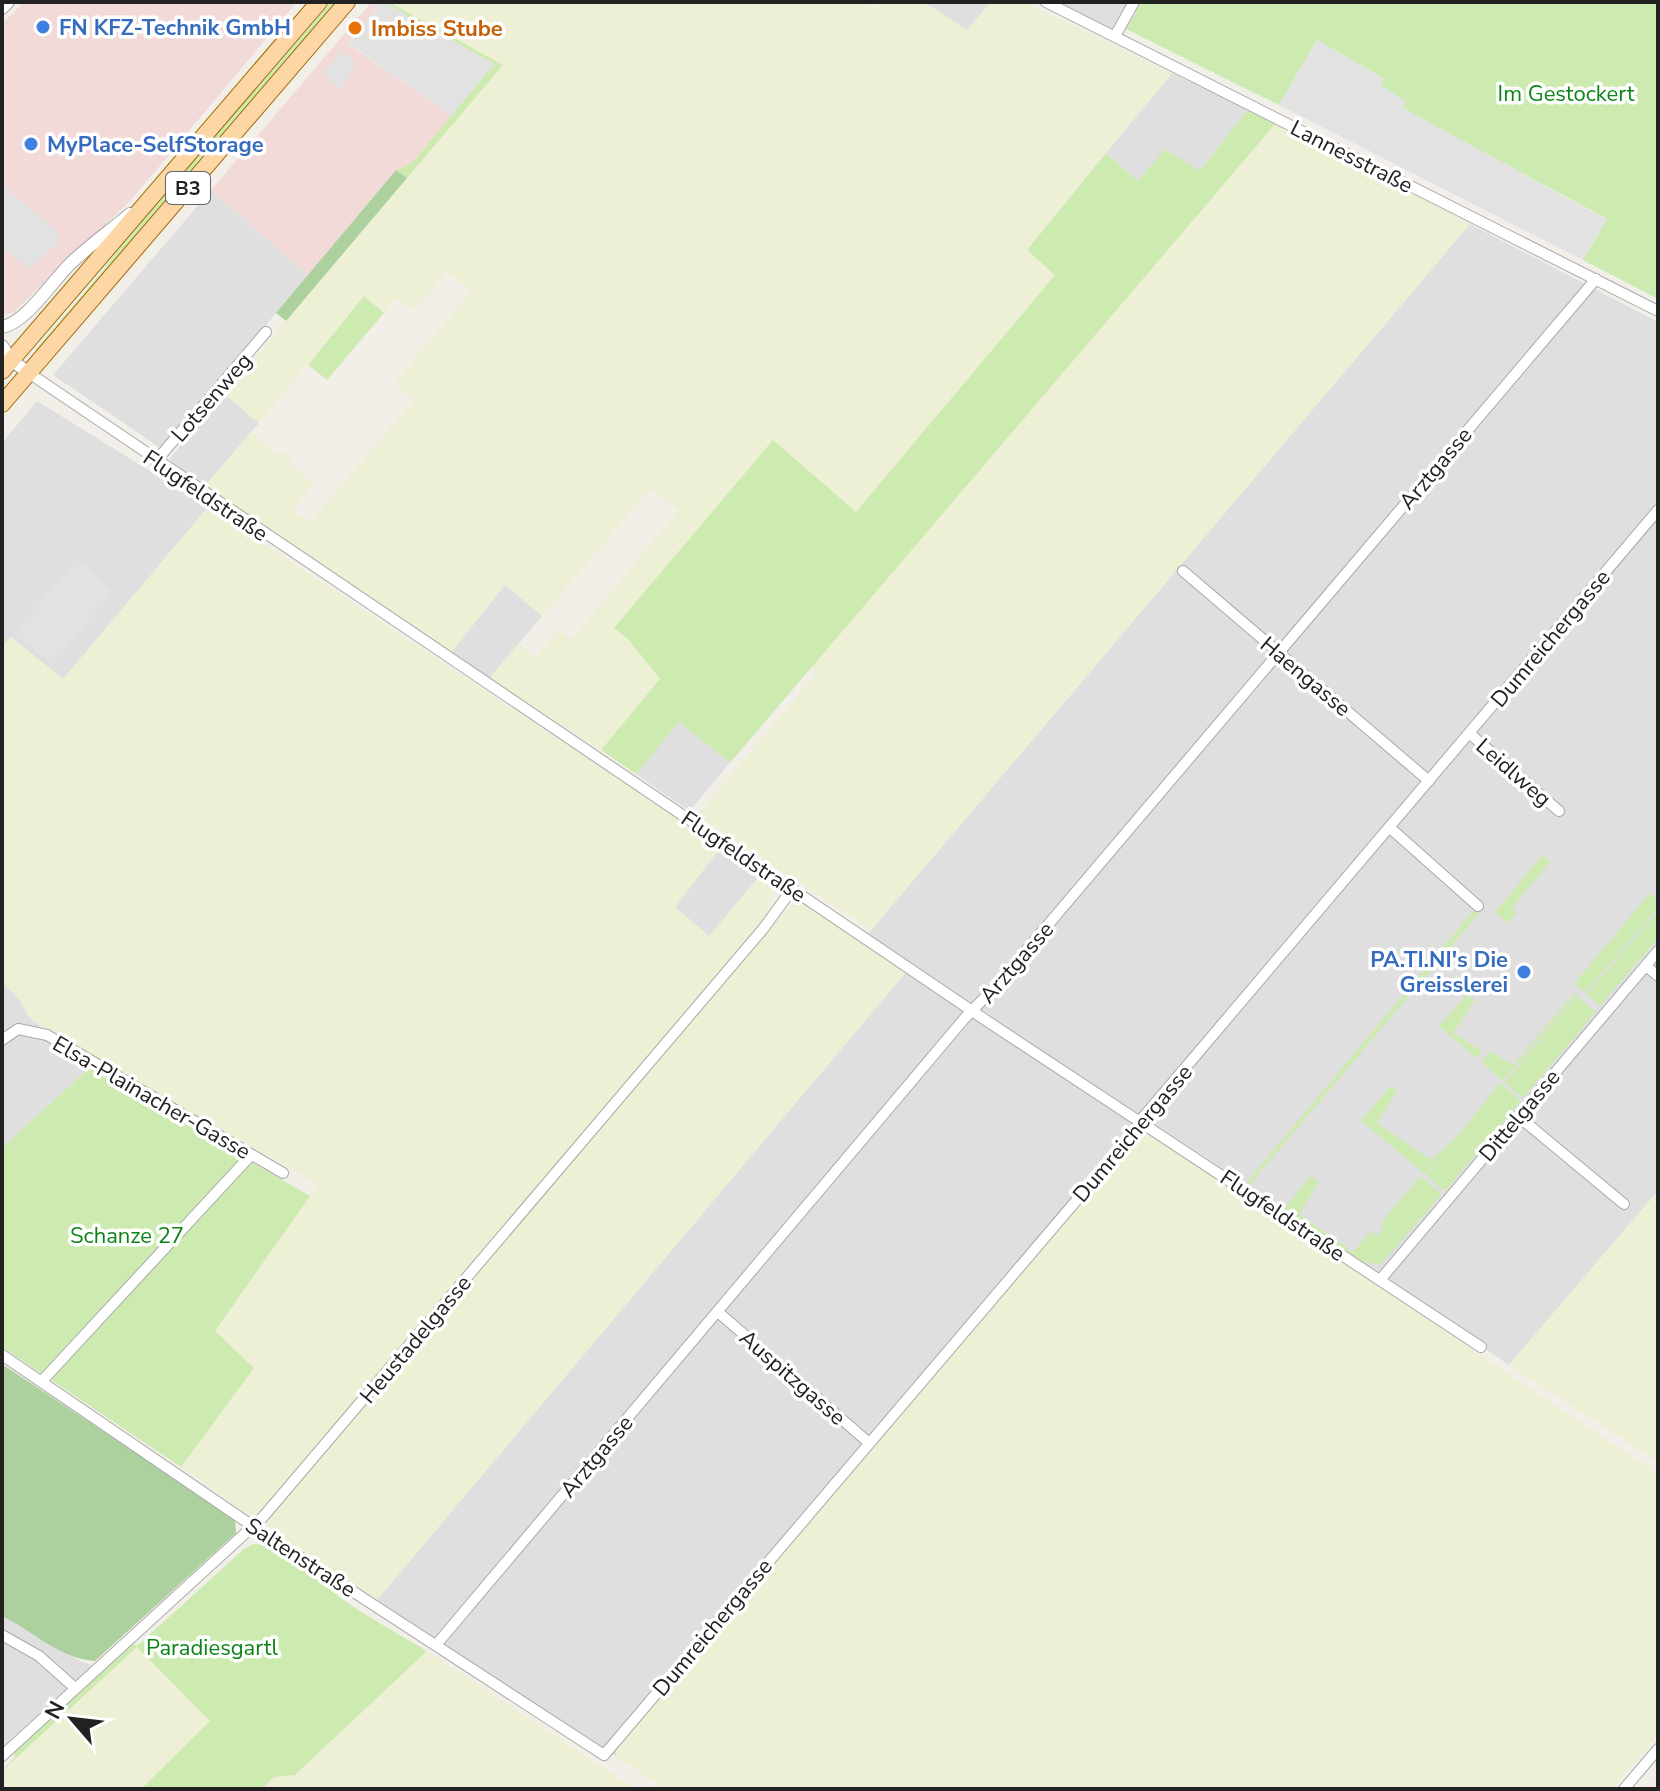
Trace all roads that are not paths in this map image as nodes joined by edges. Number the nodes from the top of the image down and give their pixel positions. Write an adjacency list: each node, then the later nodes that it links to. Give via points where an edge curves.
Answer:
1 (8, 2): 6 (street)
2 (319, 2): 8 (main road, B3)
3 (347, 2): 14 (main road, B3)
4 (1046, 2): 7 (street, Lannesstraße)
5 (1134, 2): 7 (street)
6 (2, 8)
7 (1115, 36): 9 (street, Lannesstraße)
8 (169, 179): 11 (street, via 69,265 24,315); 13 (main road, B3)
9 (1596, 279): 10 (street, Lannesstraße); 19 (street, Arztgasse)
10 (1658, 311)
11 (2, 327)
12 (266, 332): 16 (street, Lotsenweg)
13 (4, 359): 14 (street, Flugfeldstraße)
14 (29, 373): 15 (main road, B3); 16 (street, Flugfeldstraße)
15 (2, 404)
16 (156, 461): 24 (street, Flugfeldstraße)
17 (1658, 510): 20 (street, Dumreichergasse)
18 (1183, 571): 19 (street, Haengasse)
19 (1279, 653): 21 (street, Haengasse); 29 (street, Arztgasse)
20 (1469, 733): 21 (street, Dumreichergasse); 22 (street, Leidlweg)
21 (1429, 781): 23 (street, Dumreichergasse)
22 (1559, 811)
23 (1389, 827): 25 (street); 32 (street, Dumreichergasse)
24 (793, 888): 29 (street, Flugfeldstraße); 42 (street, Heustadelgasse)
25 (1478, 906)
26 (1658, 951): 27 (street, Dittelgasse)
27 (1646, 966): 28 (street); 31 (street, Dittelgasse)
28 (1658, 976)
29 (974, 1010): 32 (street, Flugfeldstraße); 37 (street, Arztgasse)
30 (2, 1040): 33 (street, Elsa-Plainacher-Gasse, via 18,1029 47,1035)
31 (1518, 1116): 35 (street); 36 (street, Dittelgasse)
32 (1141, 1120): 36 (street, Flugfeldstraße); 41 (street, Dumreichergasse)
33 (251, 1155): 34 (street, Elsa-Plainacher-Gasse); 40 (street)
34 (283, 1173)
35 (1624, 1204)
36 (1380, 1280): 38 (street, Flugfeldstraße)
37 (718, 1312): 41 (street, Auspitzgasse); 44 (street, Arztgasse)
38 (1481, 1347)
39 (2, 1355): 40 (street, Saltenstraße)
40 (42, 1381): 42 (street, Saltenstraße)
41 (868, 1442): 47 (street, Dumreichergasse)
42 (254, 1527): 44 (street, Saltenstraße); 45 (street, Heustadelgasse)
43 (2, 1635): 45 (street, via 39,1656)
44 (436, 1645): 47 (street, Saltenstraße)
45 (75, 1688): 48 (street, Heustadelgasse)
46 (1658, 1749): 49 (street)
47 (604, 1755)
48 (2, 1756)
49 (1624, 1789)

